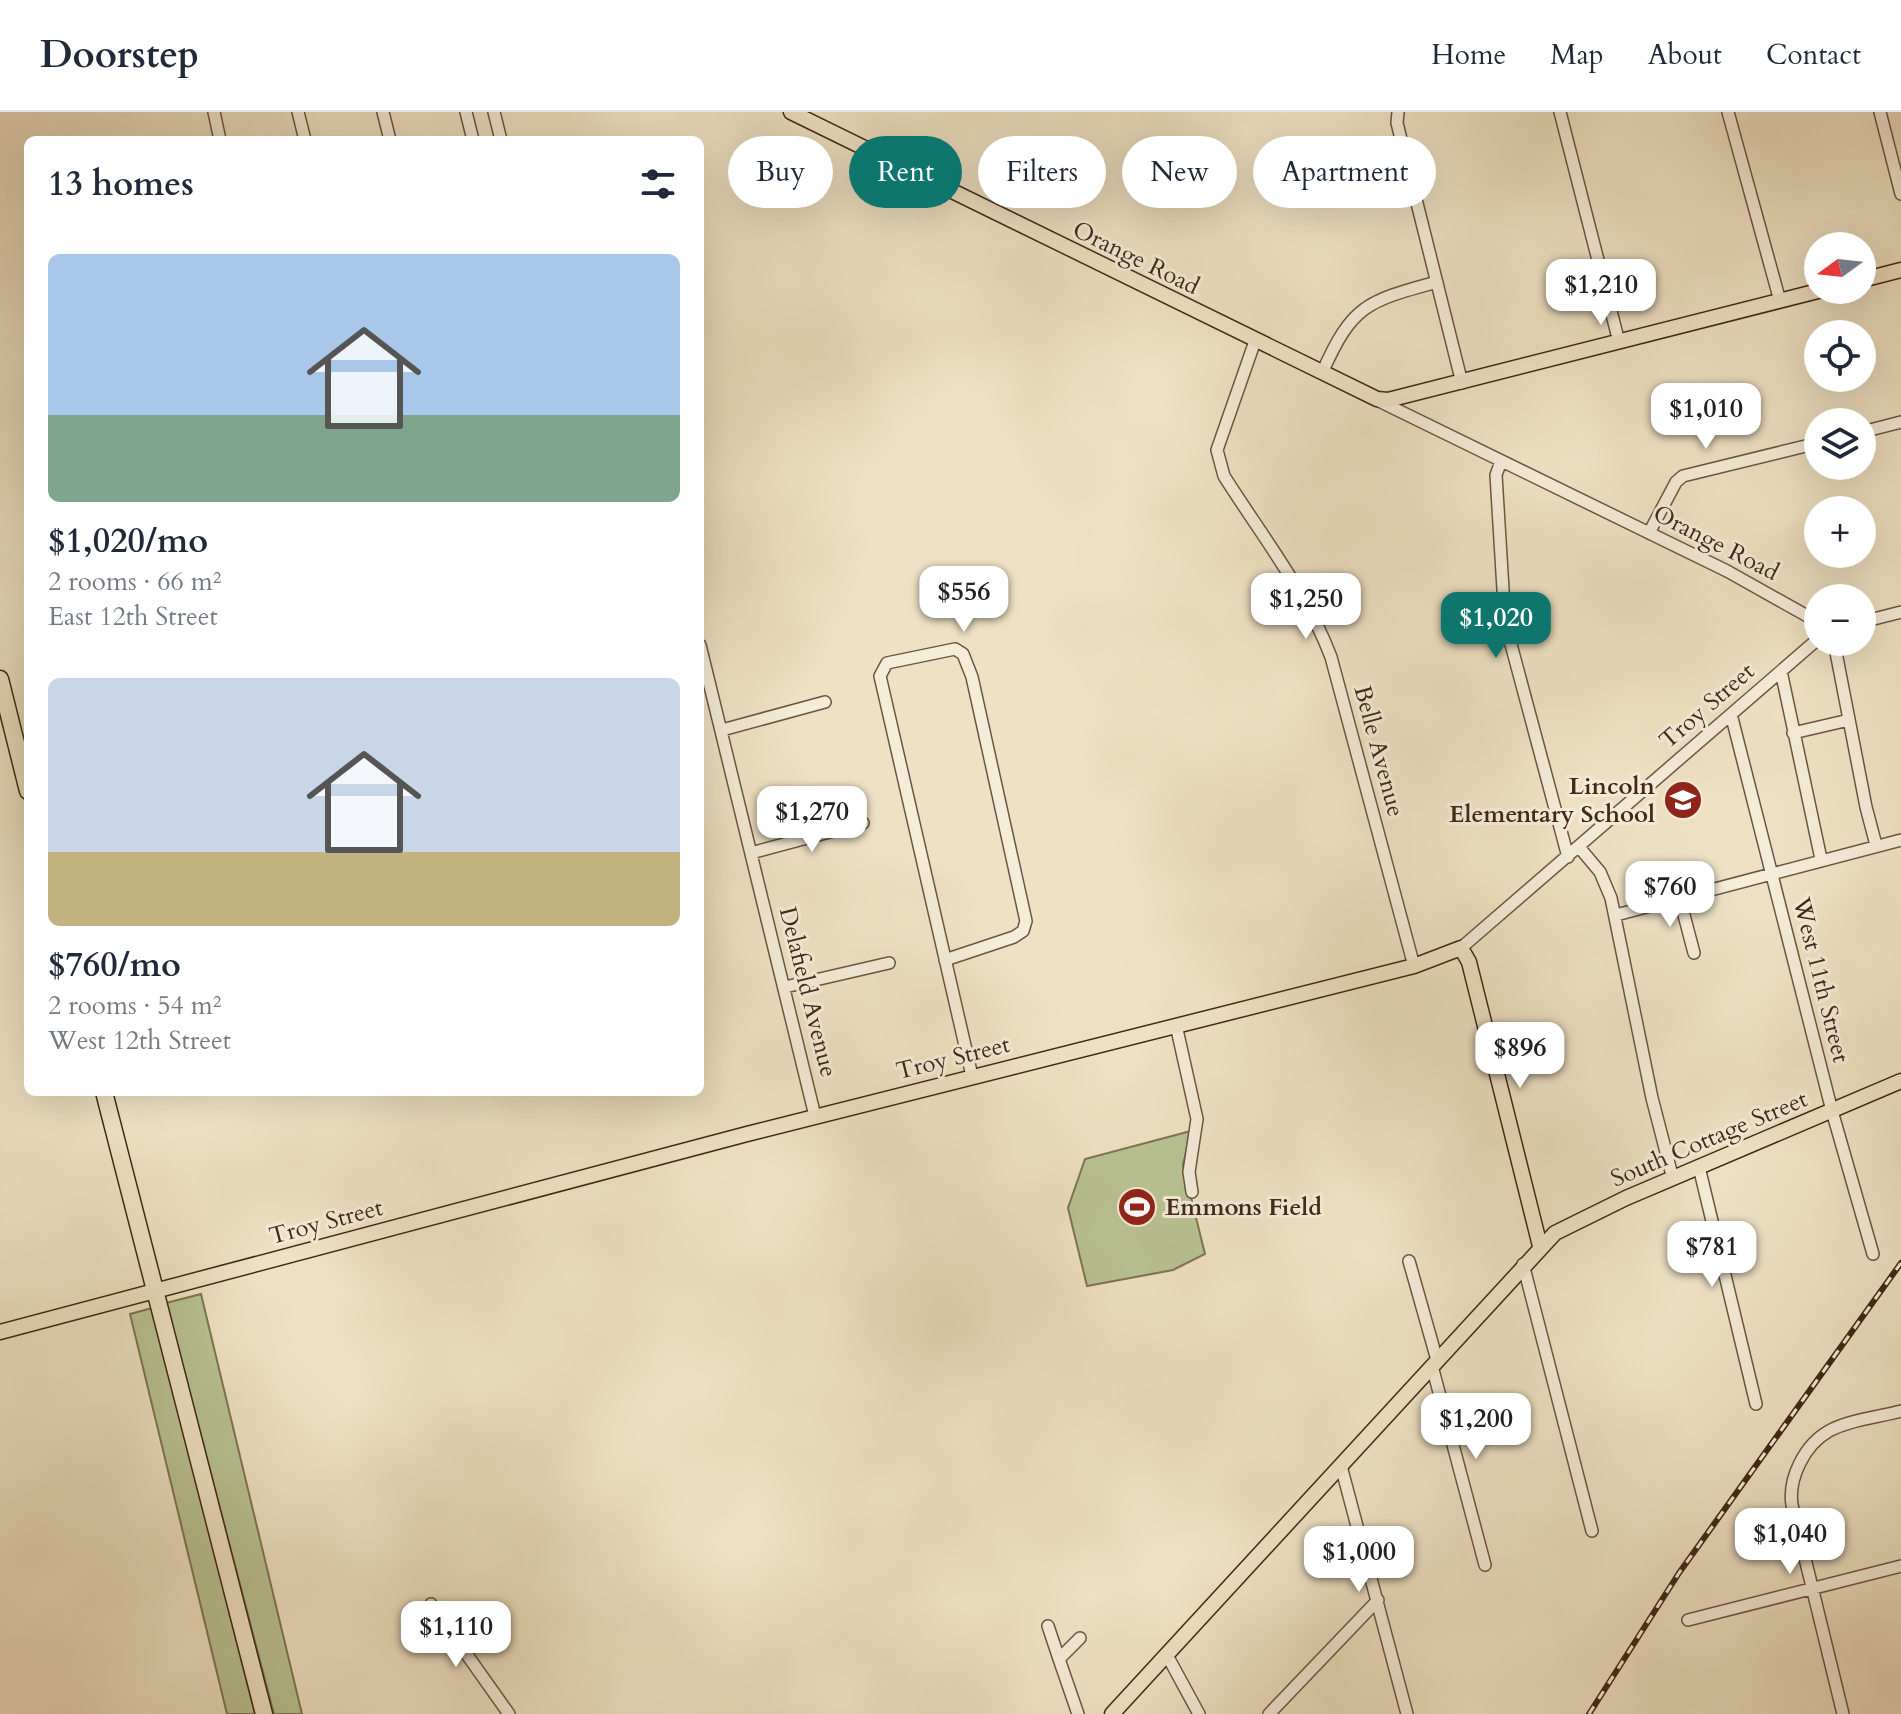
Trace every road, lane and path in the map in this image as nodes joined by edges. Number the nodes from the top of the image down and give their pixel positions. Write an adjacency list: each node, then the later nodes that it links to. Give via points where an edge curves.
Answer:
1 (214, 112): 11 (street)
2 (298, 112): 12 (street)
3 (383, 112): 13 (street)
4 (466, 112): 14 (street)
5 (494, 112): 15 (street)
6 (791, 112): 22 (main road, Orange Road)
7 (1560, 112): 23 (street)
8 (1728, 112): 21 (street)
9 (1880, 112): 16 (street)
10 (1398, 113): 19 (street)
11 (219, 136)
12 (304, 136)
13 (389, 136)
14 (472, 136)
15 (500, 136)
16 (1901, 194)
17 (1901, 270): 18 (main road)
18 (1876, 276)
19 (1437, 282): 24 (street, via 1381,298 1363,309 1343,330); 25 (street)
20 (1804, 295): 21 (main road)
21 (1780, 301): 23 (main road)
22 (1255, 341): 24 (main road, Orange Road); 60 (street, Belle Avenue, via 1217,450 1219,462 1318,623)
23 (1619, 342): 25 (main road)
24 (1322, 373): 26 (main road, Orange Road)
25 (1462, 383): 26 (main road)
26 (1383, 400): 30 (street, Orange Road)
27 (1901, 422): 28 (street)
28 (1876, 428)
29 (1804, 446): 31 (street, via 1683,476)
30 (1501, 461): 31 (street, Orange Road); 51 (street, via 1496,475 1505,622)
31 (1649, 533): 33 (street, Orange Road)
32 (1901, 612): 34 (street)
33 (1804, 614)
34 (1876, 618)
35 (1804, 651): 38 (street, Troy Street)
36 (1837, 656): 42 (street)
37 (704, 660): 43 (street, Delafield Avenue)
38 (1781, 671): 41 (street, Troy Street); 44 (street)
39 (0, 679): 45 (highway)
40 (825, 702): 43 (street)
41 (1731, 714): 49 (street, Troy Street); 53 (street, West 11th Street)
42 (1849, 720): 44 (street); 48 (street)
43 (722, 730): 50 (street, Delafield Avenue)
44 (1793, 733): 52 (street)
45 (24, 775)
46 (863, 823): 50 (street)
47 (1901, 840): 48 (street)
48 (1876, 845): 52 (street)
49 (1579, 847): 51 (street, Troy Street); 55 (street, via 1606,882)
50 (751, 853): 61 (street, Delafield Avenue)
51 (1568, 857): 56 (street, Troy Street)
52 (1821, 859): 53 (street)
53 (1771, 872): 54 (street); 66 (street, West 11th Street)
54 (1679, 896): 55 (street); 57 (street)
55 (1616, 915): 69 (street)
56 (1461, 948): 60 (main road, Troy Street); 71 (main road, via 1469,962)
57 (1694, 953)
58 (945, 960): 58 (street, via 1014,937 1026,921 972,677 963,654 955,649 887,663 880,671); 63 (street)
59 (889, 963): 61 (street)
60 (1414, 966): 62 (main road, Troy Street)
61 (785, 987): 67 (street, Delafield Avenue)
62 (1176, 1025): 63 (main road, Troy Street); 70 (street, via 1197,1119 1189,1172)
63 (972, 1076): 67 (main road, Troy Street)
64 (1901, 1081): 66 (main road, South Cottage Street)
65 (105, 1096): 75 (highway)
66 (1832, 1111): 68 (main road, South Cottage Street); 72 (street, West 11th Street)
67 (815, 1116): 75 (main road, Troy Street)
68 (1699, 1167): 69 (main road, South Cottage Street); 78 (street)
69 (1673, 1179): 71 (main road, South Cottage Street, via 1567,1225)
70 (1192, 1192)
71 (1540, 1246): 74 (main road, South Cottage Street)
72 (1873, 1254)
73 (1409, 1261): 77 (street)
74 (1523, 1264): 77 (main road, South Cottage Street); 81 (street)
75 (157, 1291): 76 (main road, Troy Street); 92 (highway)
76 (0, 1332)
77 (1434, 1363): 80 (main road, South Cottage Street); 82 (street)
78 (1756, 1404)
79 (1901, 1411): 84 (street, via 1837,1428 1816,1442 1791,1481)
80 (1341, 1466): 85 (street); 90 (main road, South Cottage Street)
81 (1592, 1531)
82 (1485, 1565)
83 (1901, 1566): 84 (street)
84 (1813, 1588): 87 (street); 99 (street)
85 (1378, 1600): 97 (street); 98 (street)
86 (431, 1604): 93 (street)
87 (1688, 1620)
88 (1048, 1626): 91 (street)
89 (1080, 1638): 91 (street)
90 (1168, 1657): 95 (main road, South Cottage Street); 96 (street)
91 (1059, 1659): 94 (street)
92 (264, 1714)
93 (509, 1714)
94 (1078, 1714)
95 (1112, 1714)
96 (1199, 1714)
97 (1269, 1714)
98 (1407, 1714)
99 (1843, 1714)

